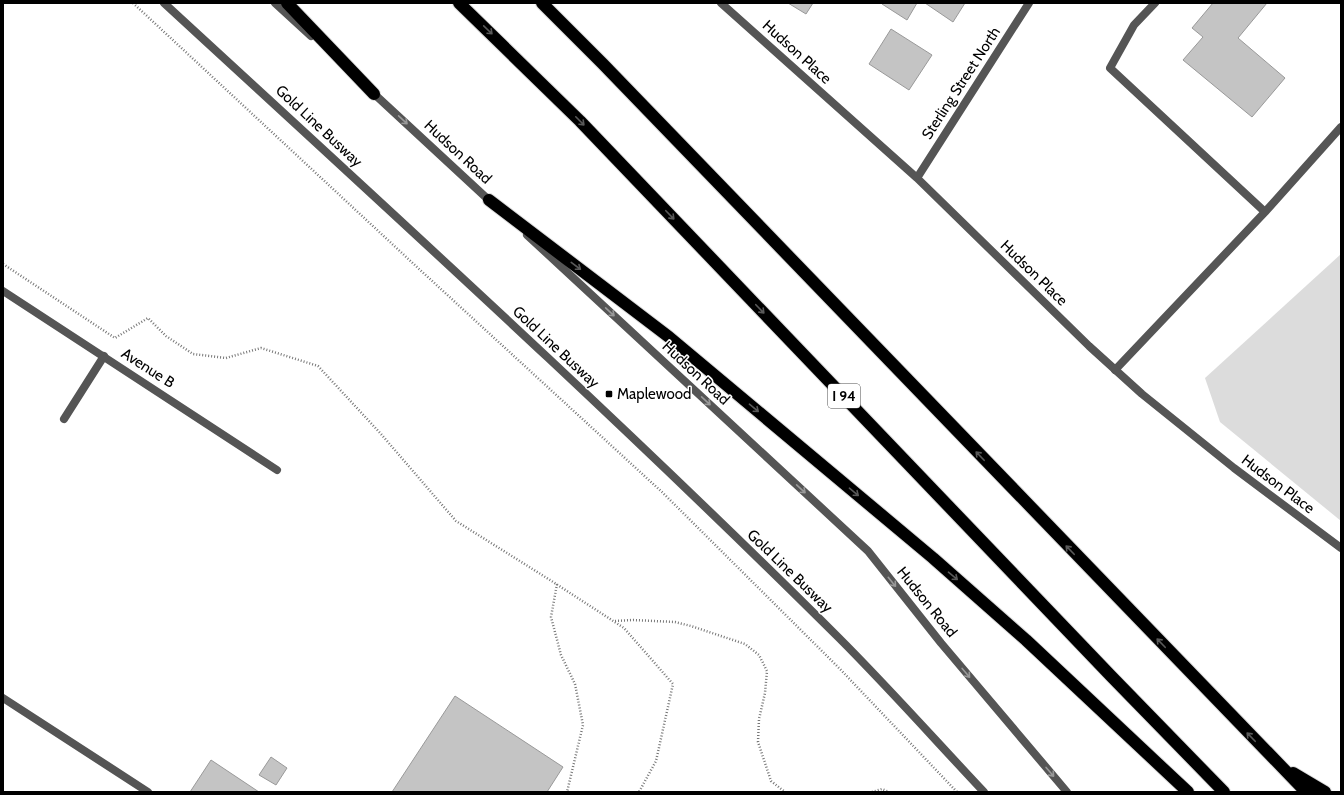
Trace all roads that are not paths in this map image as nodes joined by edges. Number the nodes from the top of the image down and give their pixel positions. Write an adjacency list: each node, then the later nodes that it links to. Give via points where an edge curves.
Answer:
1 (164, 3): 23 (street, Gold Line Busway, via 479,292 693,496 841,640)
2 (275, 3): 9 (street, Hudson Road)
3 (287, 3): 9 (highway)
4 (459, 3): 26 (highway, I 94, one-way to 26, via 580,121)
5 (542, 3): 21 (highway, one-way to 5)
6 (721, 3): 11 (street, Hudson Place)
7 (1029, 3): 11 (street, Sterling Street North)
8 (1155, 3): 13 (street, via 1134,25 1110,68)
9 (374, 94): 12 (street, Hudson Road, one-way to 12)
10 (1341, 127): 13 (street)
11 (917, 178): 16 (street, Hudson Place)
12 (489, 200): 24 (street, Hudson Road, one-way to 24, via 868,551 941,643); 25 (highway, one-way to 25, via 669,337 939,563 1026,640)
13 (1265, 212): 16 (street)
14 (3, 291): 15 (street, Avenue B)
15 (104, 356): 17 (street); 18 (street, Avenue B)
16 (1115, 370): 19 (street, Hudson Place, via 1234,468)
17 (64, 419)
18 (277, 470)
19 (1341, 548)
20 (3, 698): 22 (street)
21 (1278, 765): 27 (highway); 28 (highway)
22 (148, 792)
23 (984, 792)
24 (1067, 792)
25 (1188, 792)
26 (1224, 792)
27 (1306, 792)
28 (1325, 792)

